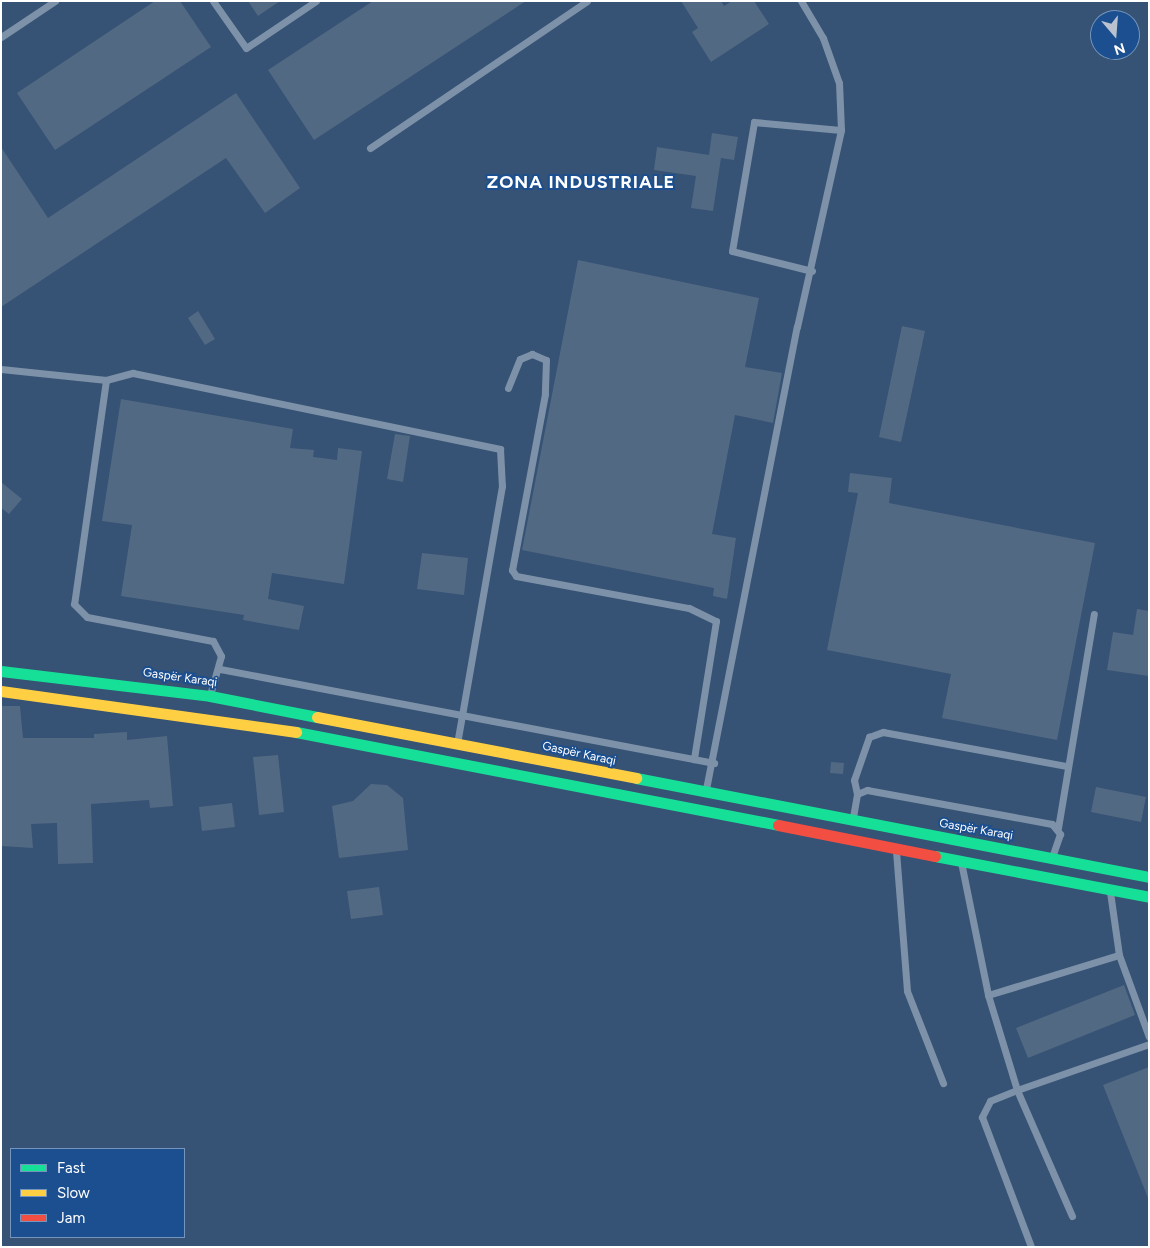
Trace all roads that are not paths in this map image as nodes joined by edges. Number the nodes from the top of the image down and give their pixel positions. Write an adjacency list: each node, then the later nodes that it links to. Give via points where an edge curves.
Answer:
1 (55, 1): 6 (lane)
2 (213, 1): 3 (lane, via 246,48)
3 (316, 1)
4 (586, 1): 8 (lane)
5 (801, 1): 7 (lane, via 823,38 839,83)
6 (1, 37)
7 (841, 130): 9 (lane); 9 (lane, via 754,122 732,252)
8 (370, 148)
9 (812, 271): 21 (lane, via 797,327)
10 (1, 369): 11 (lane)
11 (106, 380): 14 (lane, via 74,604 87,617 212,641 220,650); 18 (lane, via 133,373 500,449 502,486)
12 (508, 388): 20 (lane, via 520,359 532,354 546,360 544,394 512,570 516,576 689,608 716,621)
13 (1094, 614): 22 (lane)
14 (220, 669): 17 (lane); 18 (lane)
15 (1, 671): 17 (main road, Gaspër Karaqi)
16 (1, 691): 27 (main road, via 231,720)
17 (210, 696): 19 (main road, Gaspër Karaqi)
18 (461, 715): 19 (lane); 20 (lane)
19 (457, 743): 23 (main road, Gaspër Karaqi)
20 (694, 759): 21 (lane)
21 (714, 763): 23 (lane)
22 (1067, 766): 24 (lane, via 883,732 869,737 854,780); 26 (lane)
23 (704, 794): 25 (main road, Gaspër Karaqi)
24 (857, 794): 25 (lane); 26 (lane, via 867,790)
25 (852, 821): 28 (main road, Gaspër Karaqi)
26 (1058, 828): 28 (lane)
27 (896, 848): 29 (main road); 37 (lane, via 907,991)
28 (1052, 858): 30 (main road, Gaspër Karaqi)
29 (960, 859): 31 (main road); 34 (lane)
30 (1149, 877)
31 (1110, 890): 32 (main road); 33 (lane)
32 (1149, 897)
33 (1119, 955): 34 (lane); 35 (lane)
34 (988, 995): 38 (lane)
35 (1149, 1037)
36 (1149, 1044): 38 (lane)
37 (942, 1083)
38 (1017, 1090): 39 (lane); 40 (lane, via 990,1101 982,1116)
39 (1072, 1216)
40 (1031, 1247)

